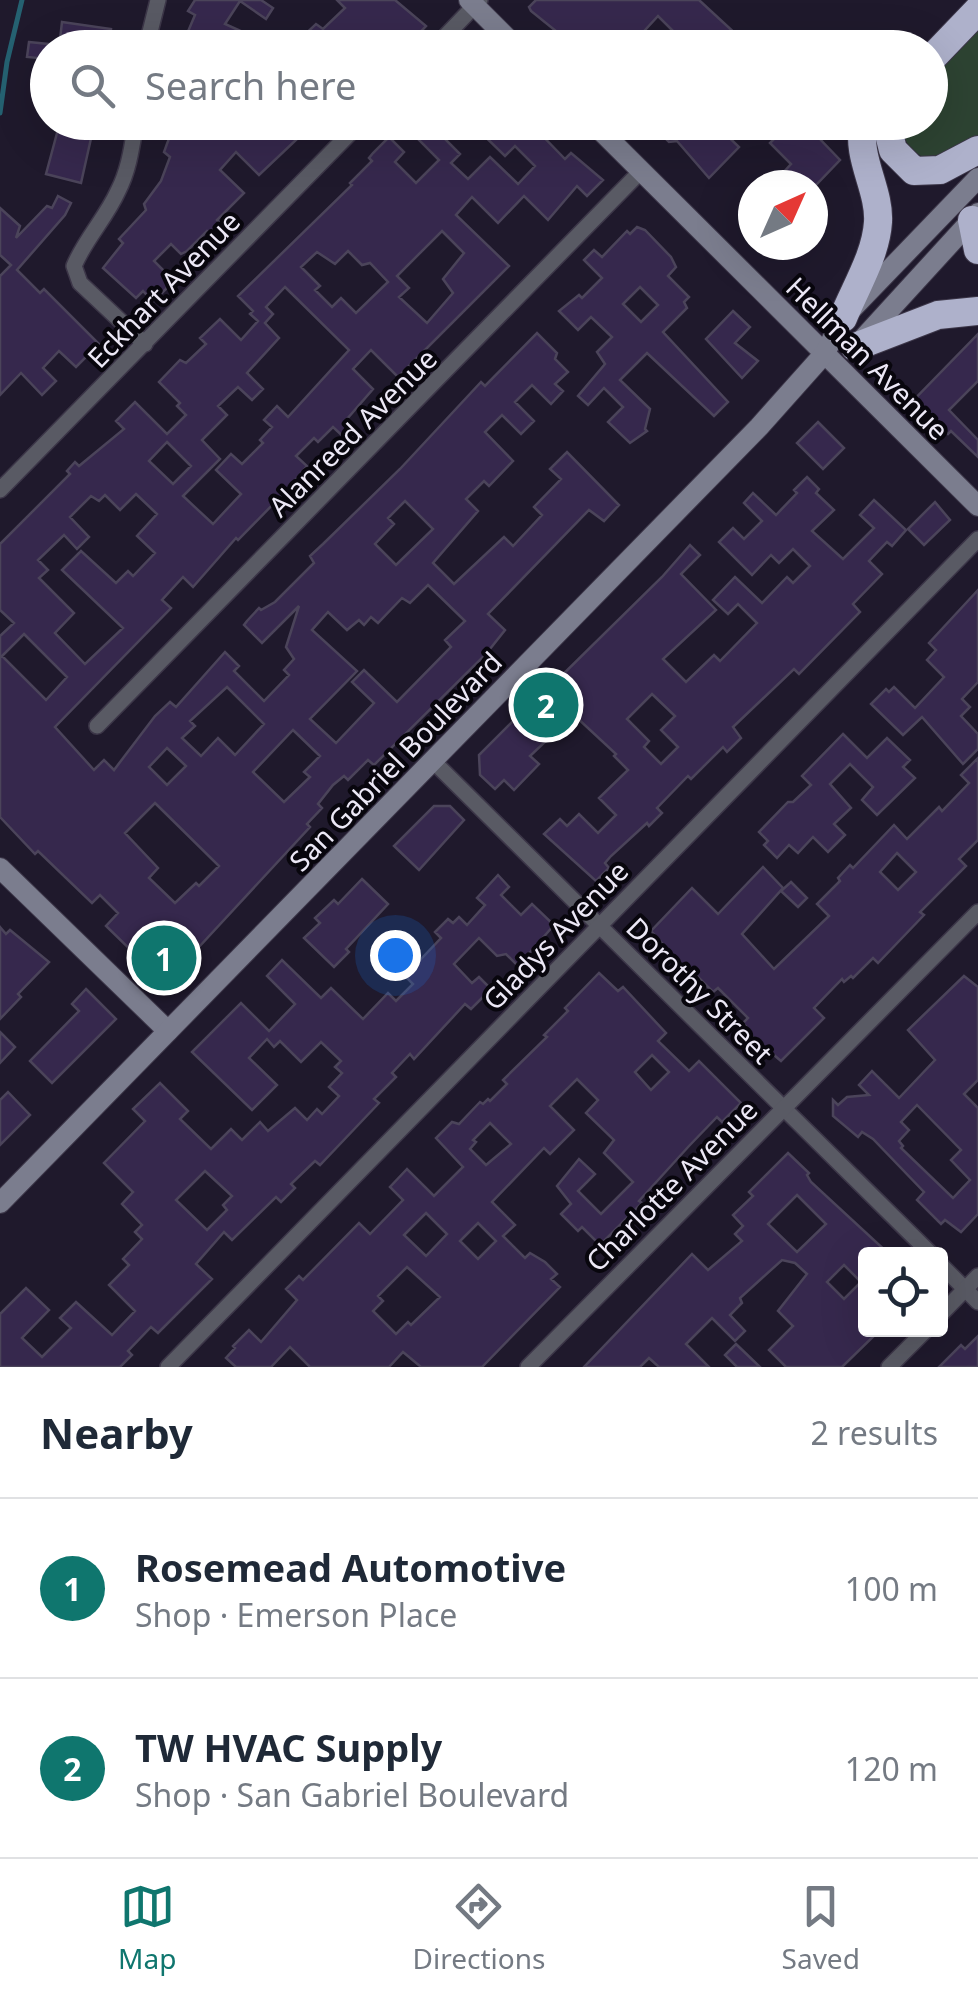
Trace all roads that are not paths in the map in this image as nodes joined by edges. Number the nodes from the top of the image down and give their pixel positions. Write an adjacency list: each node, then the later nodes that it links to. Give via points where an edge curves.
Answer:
1 (158, 0): 5 (street)
2 (974, 0): 8 (highway)
3 (475, 2): 6 (street); 7 (main road)
4 (978, 10): 9 (highway)
5 (150, 30)
6 (450, 30)
7 (501, 30)
8 (946, 30)
9 (948, 41)
10 (133, 140): 22 (street, via 118,191 74,266 80,282)
11 (343, 140): 22 (street, Eckhart Avenue)
12 (610, 140): 16 (main road, Hellman Avenue)
13 (861, 140): 21 (highway, via 878,219)
14 (890, 140): 15 (highway, via 914,171 940,170)
15 (978, 150)
16 (641, 172): 24 (main road, Hellman Avenue); 28 (street, Alanreed Avenue)
17 (978, 178): 21 (main road, San Gabriel Boulevard)
18 (975, 217): 19 (highway); 23 (main road)
19 (978, 250)
20 (978, 311): 23 (highway, via 938,315)
21 (844, 318): 24 (main road, San Gabriel Boulevard)
22 (145, 344): 25 (street, Eckhart Avenue)
23 (855, 347): 24 (main road)
24 (826, 352): 26 (main road, Hellman Avenue); 29 (main road, San Gabriel Boulevard)
25 (0, 490)
26 (978, 506)
27 (978, 539): 32 (street, Gladys Avenue)
28 (97, 726)
29 (434, 762): 32 (street, Dorothy Street); 33 (main road, San Gabriel Boulevard)
30 (0, 868): 33 (main road)
31 (978, 912): 34 (street, Charlotte Avenue)
32 (600, 926): 34 (street, Dorothy Street); 43 (street, Gladys Avenue)
33 (168, 1031): 35 (main road, San Gabriel Boulevard)
34 (784, 1108): 36 (street, Dorothy Street); 44 (street, Charlotte Avenue)
35 (0, 1203)
36 (924, 1247)
37 (948, 1272): 39 (street)
38 (978, 1276): 39 (street)
39 (965, 1288): 40 (street); 41 (street)
40 (978, 1302)
41 (948, 1306)
42 (919, 1337): 45 (street)
43 (168, 1367)
44 (528, 1367)
45 (889, 1367)

